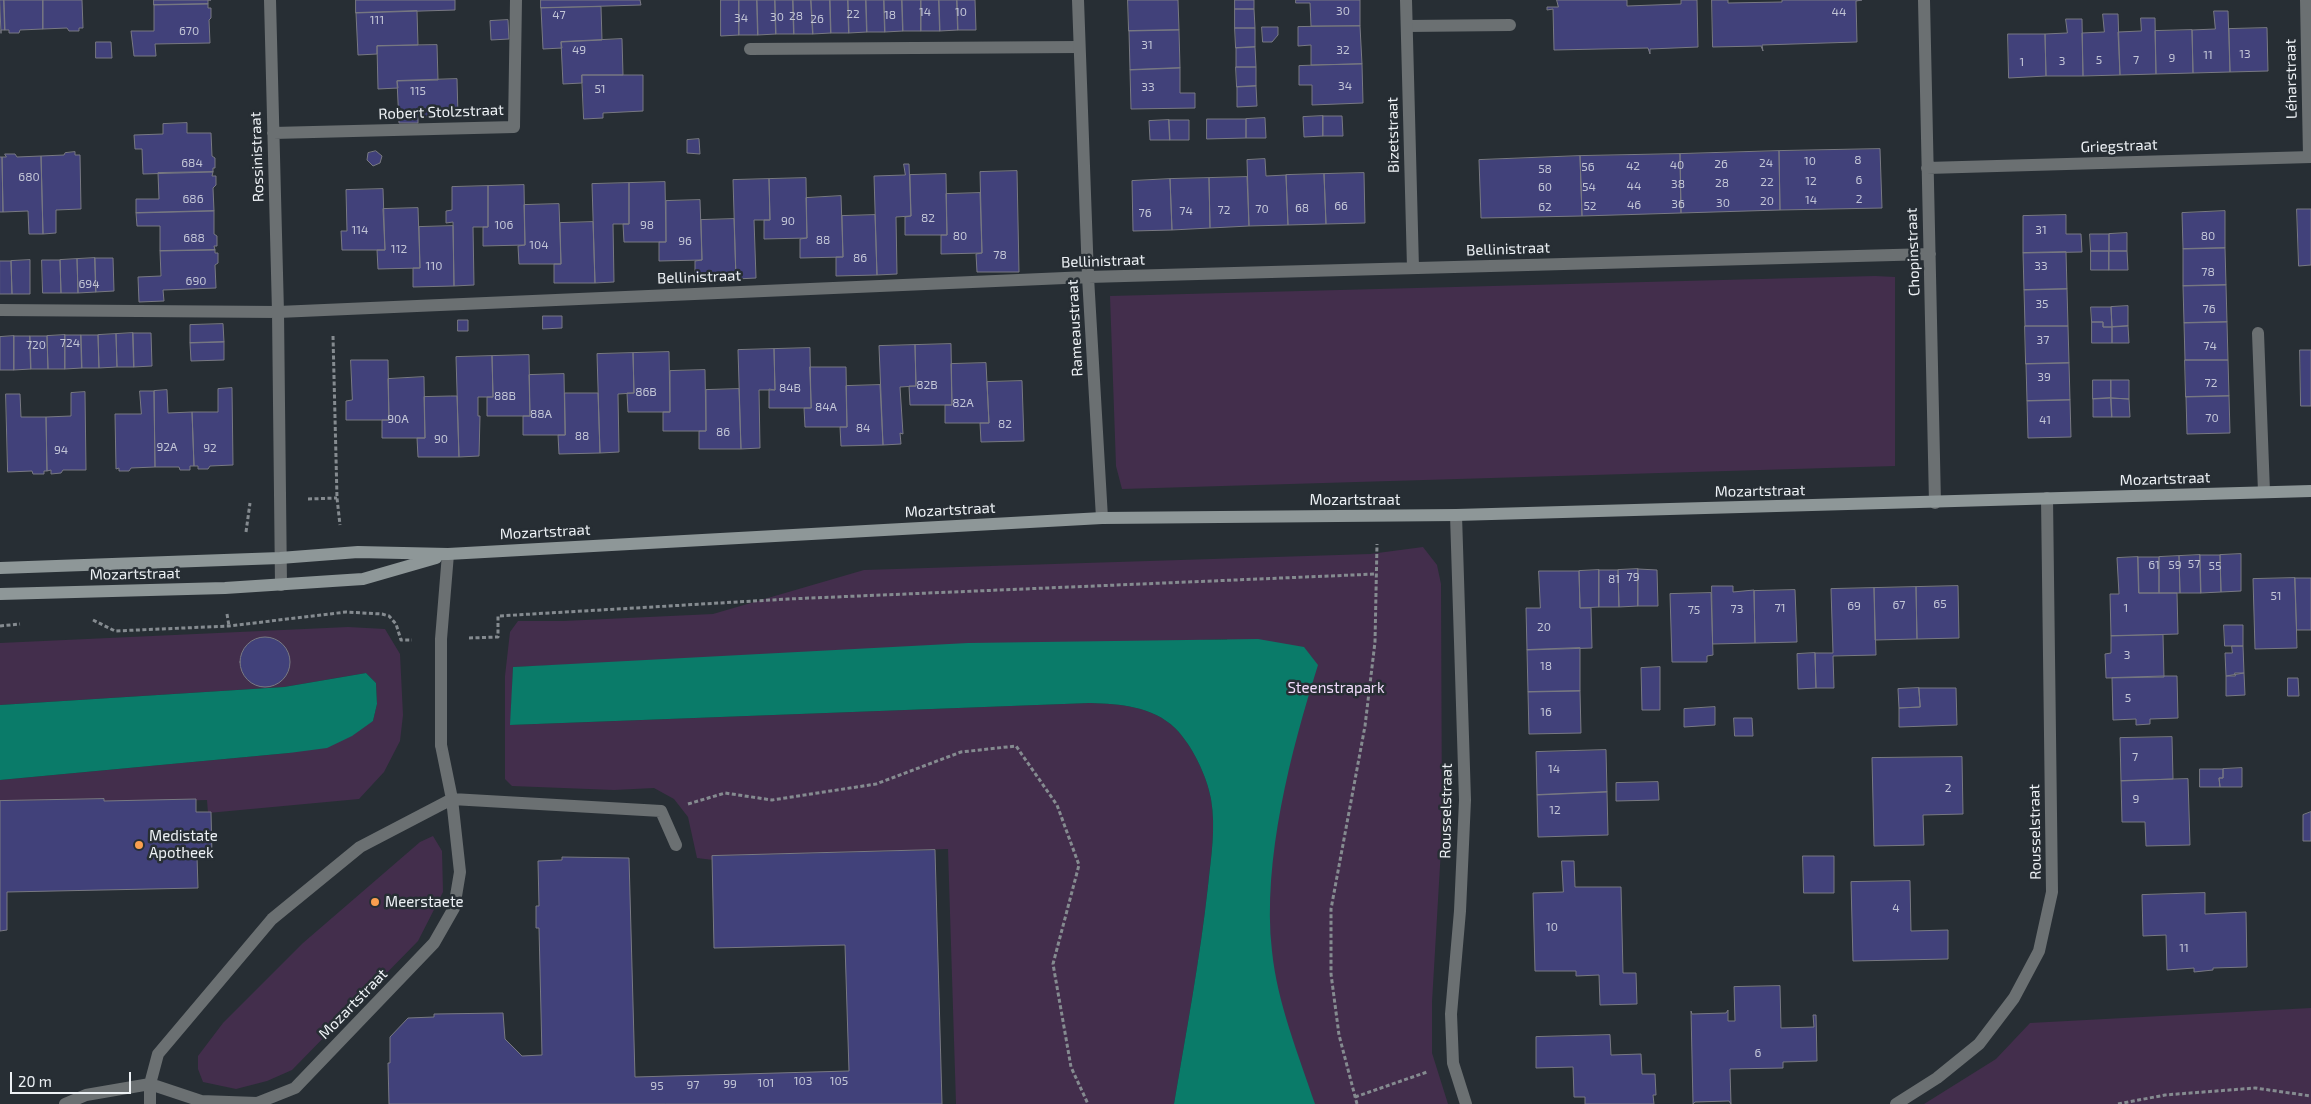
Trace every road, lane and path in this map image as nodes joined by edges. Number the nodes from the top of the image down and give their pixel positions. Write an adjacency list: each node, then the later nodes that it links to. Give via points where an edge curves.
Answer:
1 (270, 0): 11 (street, Rossinistraat)
2 (516, 0): 11 (street, Robert Stolzstraat, via 514,127)
3 (1078, 0): 9 (street, Rameaustraat)
4 (1406, 0): 8 (street, Bizetstraat)
5 (1924, 0): 13 (street, Chopinstraat)
6 (2306, 0): 12 (street, Léharstraat)
7 (1510, 25): 8 (street)
8 (1407, 26): 15 (street, Bizetstraat)
9 (1079, 47): 10 (street); 16 (street, Rameaustraat)
10 (750, 49)
11 (273, 133): 19 (street, Rossinistraat)
12 (2310, 157): 13 (street, Griegstraat)
13 (1927, 168): 14 (street, Chopinstraat)
14 (1930, 254): 15 (street, Bellinistraat); 24 (street, Chopinstraat)
15 (1413, 268): 16 (street, Bellinistraat)
16 (1088, 277): 17 (street, Bellinistraat); 26 (street, Rameaustraat)
17 (332, 309): 19 (street, Bellinistraat); 27 (path, via 337,498)
18 (0, 310): 19 (street)
19 (278, 312): 29 (street, Rossinistraat)
20 (2258, 333): 22 (street)
21 (2311, 491): 22 (main road, Mozartstraat)
22 (2264, 492): 23 (main road, Mozartstraat)
23 (2047, 498): 24 (main road, Mozartstraat); 51 (street, Rousselstraat, via 2052,892 2039,951 2014,998 1979,1044 1938,1078)
24 (1934, 503): 25 (main road, Mozartstraat)
25 (1456, 515): 26 (main road, Mozartstraat); 42 (street, Rousselstraat, via 1465,800 1451,1014)
26 (1102, 518): 28 (main road, Mozartstraat)
27 (342, 553): 28 (main road, Mozartstraat); 29 (main road, Mozartstraat)
28 (448, 554): 31 (main road, Mozartstraat, via 363,579); 38 (street, Mozartstraat)
29 (280, 558): 30 (main road, Mozartstraat); 32 (street, Rossinistraat)
30 (0, 568)
31 (342, 581): 32 (main road, Mozartstraat); 34 (path)
32 (281, 585): 33 (main road, Mozartstraat)
33 (0, 594)
34 (346, 612): 35 (path, via 228,626 115,631); 38 (path, via 389,616 396,624 401,640)
35 (84, 616)
36 (28, 623): 37 (path)
37 (0, 626)
38 (441, 639): 39 (street, Mozartstraat, via 441,744); 45 (path, via 498,637 498,616 798,598 1376,574 1375,642 1366,726 1331,909 1331,974 1340,1035)
39 (452, 799): 40 (street); 43 (street, via 360,847 272,919 158,1054); 43 (street, Mozartstraat, via 460,872 454,908 434,944 295,1088 257,1103 201,1101)
40 (661, 811): 41 (street); 48 (path, via 725,793 772,800 876,784 961,752 1016,746 1057,804 1079,865 1053,964 1071,1067)
41 (676, 845)
42 (1453, 1063): 45 (path); 50 (street, Rousselstraat)
43 (150, 1084): 46 (street, Mozartstraat, via 86,1095); 47 (street)
44 (2311, 1096): 52 (path, via 2254,1088 2165,1095)
45 (1355, 1097): 49 (path)
46 (65, 1104)
47 (150, 1104)
48 (1088, 1104)
49 (1357, 1104)
50 (1466, 1104)
51 (1896, 1104)
52 (2118, 1104)

